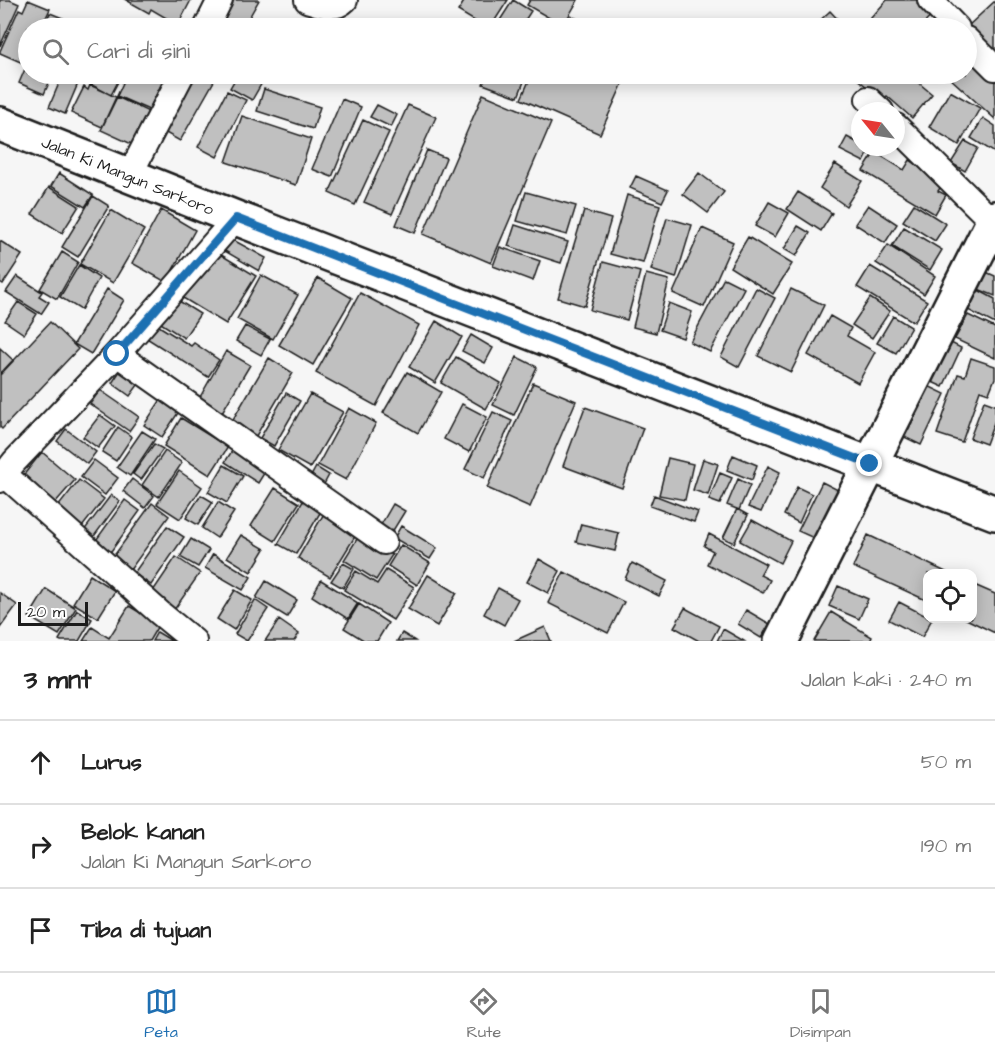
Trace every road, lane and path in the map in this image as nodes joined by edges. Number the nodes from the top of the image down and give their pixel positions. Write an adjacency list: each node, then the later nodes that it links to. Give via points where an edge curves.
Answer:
1 (220, 0): 5 (street)
2 (307, 0): 3 (street, via 330,7)
3 (345, 0)
4 (930, 0): 6 (street)
5 (211, 18)
6 (947, 18)
7 (977, 50): 8 (street)
8 (995, 68)
9 (177, 84): 12 (street)
10 (0, 124): 12 (main road, Jalan Ki Mangun Sarkoro)
11 (905, 135): 14 (street)
12 (129, 176): 13 (main road, Jalan Ki Mangun Sarkoro)
13 (236, 218): 15 (street); 16 (main road, Jalan Ki Mangun Sarkoro)
14 (994, 220): 16 (main road)
15 (117, 354): 17 (street); 19 (street)
16 (870, 464): 18 (main road, Jalan Ki Mangun Sarkoro); 21 (main road)
17 (5, 467): 20 (street, via 161,614)
18 (995, 513)
19 (384, 542)
20 (195, 641)
21 (781, 641)

